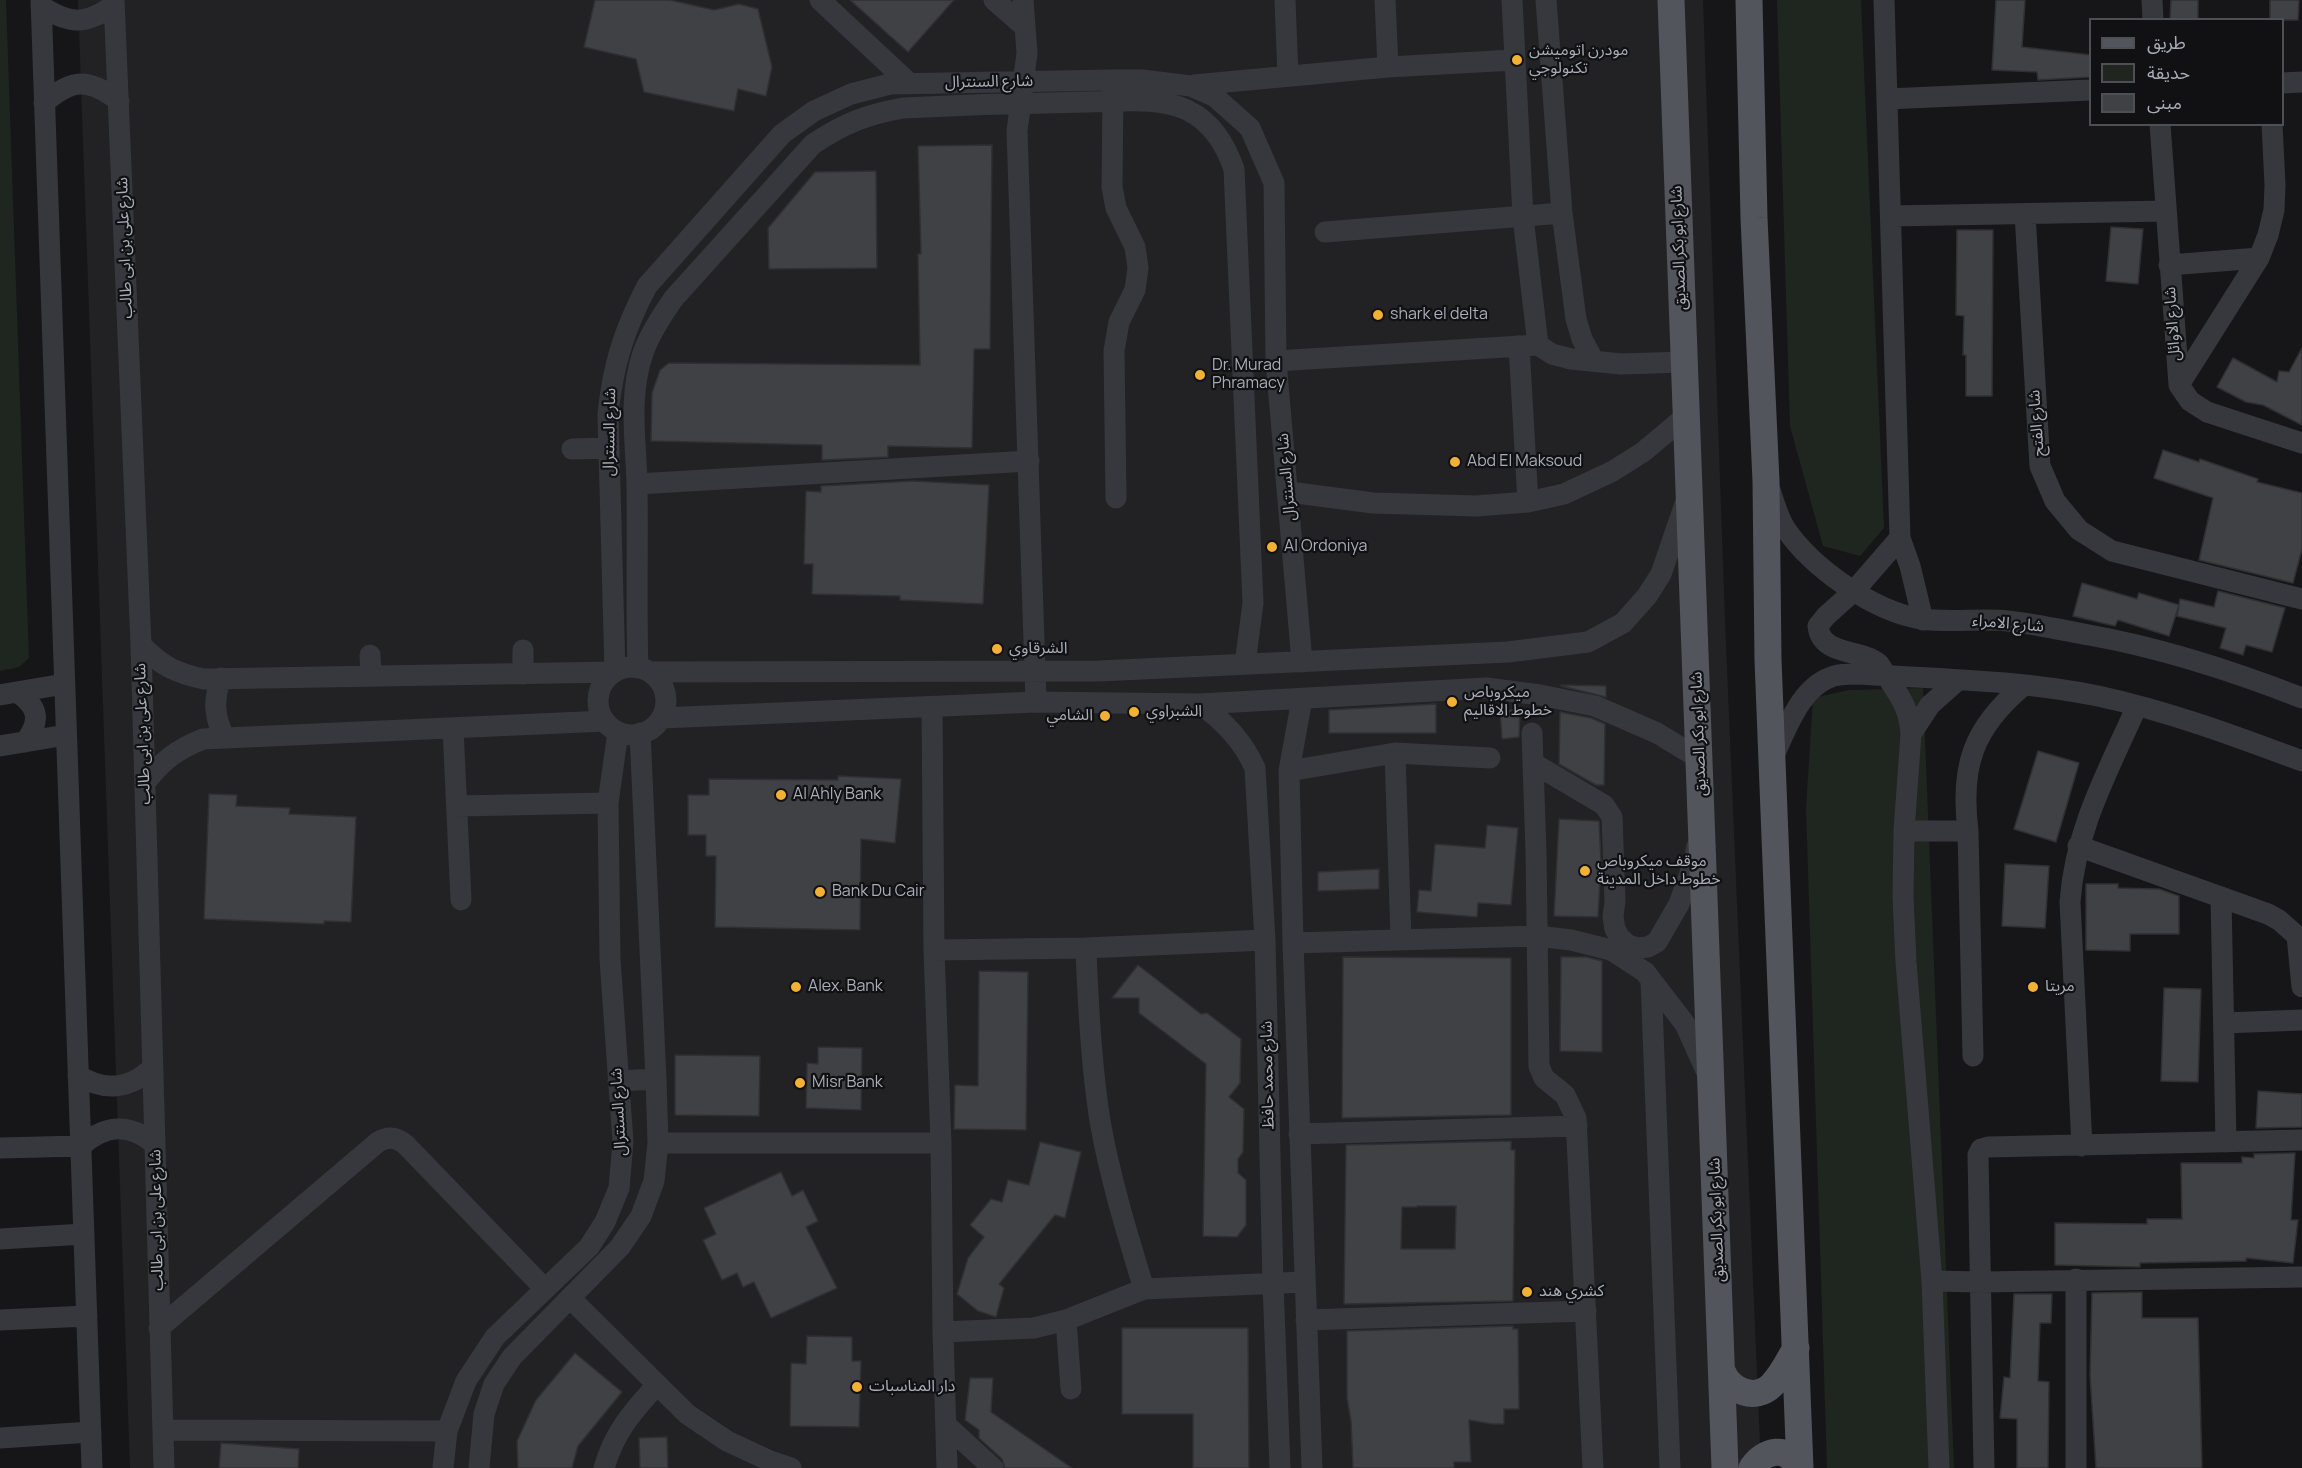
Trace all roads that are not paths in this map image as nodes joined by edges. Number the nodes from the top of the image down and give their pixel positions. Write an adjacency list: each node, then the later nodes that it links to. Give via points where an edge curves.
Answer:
1 (820, 0): 23 (street)
2 (994, 0): 15 (street)
3 (1023, 0): 15 (street)
4 (1285, 0): 18 (street)
5 (1385, 0): 17 (street)
6 (1512, 0): 16 (street)
7 (1546, 0): 34 (street)
8 (1671, 0): 46 (main road, شارع ابو بكر الصديق)
9 (1749, 0): 53 (main road)
10 (1884, 0): 26 (street)
11 (2152, 0): 14 (street)
12 (114, 2): 13 (street, via 98,16 78,20 58,17); 27 (street, شارع على بن ابى طالب)
13 (41, 3): 29 (street)
14 (2153, 18)
15 (1025, 27): 20 (street)
16 (1515, 60): 17 (street); 37 (street)
17 (1388, 67): 18 (street)
18 (1288, 76): 24 (street)
19 (1112, 80): 20 (street, شارع السنترال); 24 (street, شارع السنترال); 28 (street)
20 (1024, 82): 23 (street, شارع السنترال); 30 (street)
21 (2302, 82): 22 (street)
22 (2284, 83)
23 (910, 84): 50 (street, شارع السنترال, via 890,84 851,94 814,111 782,134 647,286 631,316 611,381)
24 (1191, 86): 41 (street, شارع السنترال, via 1214,96 1233,111 1250,128 1262,153 1274,183)
25 (2089, 90): 26 (street)
26 (1887, 99): 36 (street)
27 (119, 101): 29 (street, via 102,88 81,83 60,88); 65 (street, شارع على بن ابى طالب)
28 (1113, 102): 30 (street, شارع السنترال); 42 (street, شارع السنترال, via 1169,104 1204,121 1217,134 1234,169); 57 (street, via 1112,187 1116,208 1135,247 1138,268 1135,290 1119,322 1114,351)
29 (44, 103): 79 (street)
30 (1020, 103): 52 (street, via 1017,131); 54 (street, شارع السنترال, via 903,108 871,114 840,126 813,144 674,298 656,324 635,383)
31 (2160, 126): 33 (street, شارع الاوائل)
32 (2272, 126): 39 (street, via 2274,210)
33 (2166, 211): 35 (street); 40 (street, شارع الاوائل)
34 (1562, 213): 37 (street); 45 (street, via 1576,319)
35 (2025, 213): 36 (street); 63 (street, شارع الفتح, via 2040,466 2055,501 2079,530 2112,551)
36 (1891, 216): 59 (street)
37 (1523, 217): 38 (street); 43 (street)
38 (1326, 232)
39 (2259, 258): 40 (street); 47 (street)
40 (2169, 265): 47 (street, شارع الاوائل)
41 (1275, 270): 42 (street); 44 (street, شارع السنترال)
42 (1239, 272): 70 (street, شارع السنترال, via 1252,603)
43 (1528, 345): 44 (street); 45 (street, via 1552,354); 58 (street)
44 (1276, 360): 55 (street, شارع السنترال)
45 (1594, 361): 46 (street)
46 (1683, 362): 48 (main road, شارع ابو بكر الصديق)
47 (2179, 385): 49 (street, شارع الاوائل, via 2190,401 2207,412)
48 (1686, 416): 56 (main road, شارع ابو بكر الصديق); 58 (street, via 1613,471 1564,494)
49 (2302, 443)
50 (608, 448): 51 (street); 61 (street, شارع السنترال)
51 (572, 449)
52 (1029, 461): 54 (street); 72 (street)
53 (1766, 481): 62 (street, شارع الامراء, via 1784,527 1809,556); 101 (main road)
54 (637, 484): 60 (street, شارع السنترال)
55 (1289, 492): 58 (street, via 1373,503 1476,506); 69 (street, شارع السنترال)
56 (1689, 492): 68 (street, via 1660,574 1647,596 1623,623 1602,636 1588,642 1508,652); 102 (main road, شارع ابو بكر الصديق)
57 (1116, 498)
58 (1528, 502)
59 (1899, 538): 62 (street); 64 (street)
60 (636, 573): 61 (street); 71 (street, شارع السنترال)
61 (612, 574): 73 (street, شارع السنترال)
62 (1854, 591): 64 (street, شارع الامراء, via 1880,606); 75 (street, via 1820,621 1819,634 1836,649 1879,663)
63 (2302, 599)
64 (1923, 620): 83 (street, شارع الامراء, via 2008,621 2092,635 2175,655)
65 (141, 645): 77 (street, via 177,673 204,680); 106 (street, شارع على بن ابى طالب)
66 (523, 650): 74 (street)
67 (370, 655): 76 (street)
68 (1394, 658): 69 (street); 81 (street)
69 (1302, 662): 70 (street)
70 (1245, 664): 72 (street)
71 (644, 670): 72 (street); 73 (street); 89 (street, via 663,686 666,705)
72 (1035, 671): 85 (street)
73 (614, 672): 74 (street); 90 (street, via 598,697 598,706)
74 (523, 674): 76 (street)
75 (1886, 675): 78 (street); 94 (street, via 1905,703); 101 (street, via 1834,676 1812,688 1797,707)
76 (371, 676): 77 (street)
77 (221, 678): 96 (street, via 215,711)
78 (1957, 681): 80 (street); 94 (street, via 1930,705)
79 (64, 684): 82 (street); 95 (street)
80 (2023, 686): 87 (street); 112 (street, via 1989,719 1975,745 1966,773)
81 (1395, 692): 84 (street); 102 (street, via 1486,688 1576,701 1638,724)
82 (9, 693): 97 (street, via 30,700 36,715 34,729)
83 (2302, 698)
84 (1302, 699): 86 (street); 105 (street, شارع محمد حافظ)
85 (1036, 702): 86 (street); 88 (street)
86 (1200, 704): 118 (street, شارع محمد حافظ, via 1217,716 1246,748 1256,768)
87 (2137, 706): 103 (street); 113 (street)
88 (932, 707): 89 (street); 121 (street)
89 (661, 718): 92 (street, via 651,729)
90 (611, 727): 91 (street); 92 (street, via 633,735); 108 (street, شارع السنترال)
91 (453, 728): 96 (street); 107 (street)
92 (640, 733): 109 (street)
93 (1532, 733): 104 (street)
94 (1911, 734): 111 (street)
95 (66, 735): 97 (street); 128 (street)
96 (225, 738): 106 (street, via 203,739 181,748 160,763)
97 (25, 741): 98 (street)
98 (0, 746)
99 (1395, 753): 100 (street); 105 (street); 117 (street)
100 (1490, 758)
101 (1772, 758): 160 (main road)
102 (1700, 759): 110 (main road, شارع ابو بكر الصديق)
103 (2302, 760)
104 (1533, 763): 110 (street, via 1604,805 1612,817 1614,923 1620,938 1637,948 1657,942 1679,904 1694,862); 116 (street)
105 (1289, 771): 119 (street, شارع محمد حافظ)
106 (144, 783): 127 (street, شارع على بن ابى طالب)
107 (457, 806): 108 (street); 115 (street)
108 (609, 811): 109 (street); 130 (street, شارع السنترال, via 610,959)
109 (643, 812): 129 (street)
110 (1701, 819): 131 (main road, شارع ابو بكر الصديق)
111 (1904, 831): 112 (street); 146 (street, via 1906,962)
112 (1968, 831): 126 (street)
113 (2078, 846): 114 (street); 140 (street, via 2070,902)
114 (2221, 897): 123 (street, via 2268,914 2289,927 2296,936); 125 (street)
115 (461, 900)
116 (1537, 936): 117 (street); 122 (street, via 1611,950); 132 (street, via 1539,1066 1544,1078 1570,1102)
117 (1401, 939): 119 (street)
118 (1265, 940): 120 (street); 149 (street, شارع محمد حافظ)
119 (1293, 944): 133 (street, شارع محمد حافظ)
120 (1086, 948): 121 (street); 151 (street, via 1089,1035 1100,1121 1118,1206)
121 (934, 950): 137 (street)
122 (1652, 980): 131 (street, via 1685,1024); 181 (street)
123 (2302, 987)
124 (2302, 1020): 125 (street)
125 (2224, 1023): 135 (street)
126 (1973, 1056)
127 (152, 1068): 128 (street, via 136,1081 117,1087 90,1082); 138 (street, شارع على بن ابى طالب)
128 (78, 1075): 139 (street)
129 (656, 1078): 130 (street); 136 (street)
130 (618, 1081): 150 (street, شارع السنترال, via 623,1142 619,1188 589,1247)
131 (1712, 1083): 161 (main road, شارع ابو بكر الصديق)
132 (1577, 1126): 133 (street); 153 (street)
133 (1299, 1134): 147 (street, شارع محمد حافظ)
134 (2302, 1140): 135 (street)
135 (2226, 1142): 140 (street)
136 (657, 1143): 137 (street); 152 (street, via 654,1181 641,1216 620,1247)
137 (941, 1143): 159 (street)
138 (155, 1144): 139 (street, via 132,1130 117,1128 91,1137); 158 (street, شارع على بن ابى طالب)
139 (81, 1146): 141 (street); 142 (street)
140 (2082, 1146): 148 (street, via 1988,1147 1978,1152)
141 (0, 1148)
142 (84, 1234): 143 (street); 154 (street)
143 (0, 1239)
144 (2302, 1277): 145 (street)
145 (2076, 1279): 148 (street); 187 (street)
146 (1932, 1281): 148 (street); 185 (street)
147 (1304, 1282): 149 (street); 157 (street, شارع محمد حافظ)
148 (1981, 1282): 186 (street)
149 (1273, 1284): 151 (street); 178 (street, شارع محمد حافظ)
150 (544, 1289): 158 (street, via 406,1145 388,1137); 166 (street, شارع السنترال, via 495,1337 466,1381)
151 (1144, 1289): 156 (street)
152 (570, 1298): 162 (street); 173 (street, via 512,1357 495,1384 484,1414)
153 (1586, 1311): 157 (street); 180 (street)
154 (87, 1316): 155 (street); 167 (street)
155 (0, 1320)
156 (1066, 1320): 159 (street, via 1034,1328); 163 (street)
157 (1306, 1320): 179 (street, شارع محمد حافظ)
158 (159, 1328): 165 (street, شارع على بن ابى طالب)
159 (943, 1332): 164 (street)
160 (1796, 1348): 161 (main road, via 1774,1384 1760,1392 1737,1390); 184 (main road)
161 (1722, 1371): 182 (main road, شارع ابو بكر الصديق)
162 (656, 1386): 169 (street, via 687,1414); 174 (street, via 629,1415 609,1450)
163 (1071, 1389)
164 (946, 1425): 176 (street); 177 (street)
165 (163, 1430): 166 (street); 171 (street, شارع على بن ابى طالب)
166 (447, 1431): 172 (street, شارع السنترال)
167 (91, 1432): 168 (street); 170 (street)
168 (0, 1438)
169 (772, 1465): 175 (street)
170 (92, 1468)
171 (164, 1468)
172 (443, 1468)
173 (479, 1468)
174 (604, 1468)
175 (791, 1468)
176 (947, 1468)
177 (993, 1468)
178 (1280, 1468)
179 (1312, 1468)
180 (1593, 1468)
181 (1670, 1468)
182 (1725, 1468)
183 (1752, 1468): 184 (main road, via 1763,1455 1778,1451 1792,1458)
184 (1799, 1468)
185 (1939, 1468)
186 (1984, 1468)
187 (2076, 1468)

